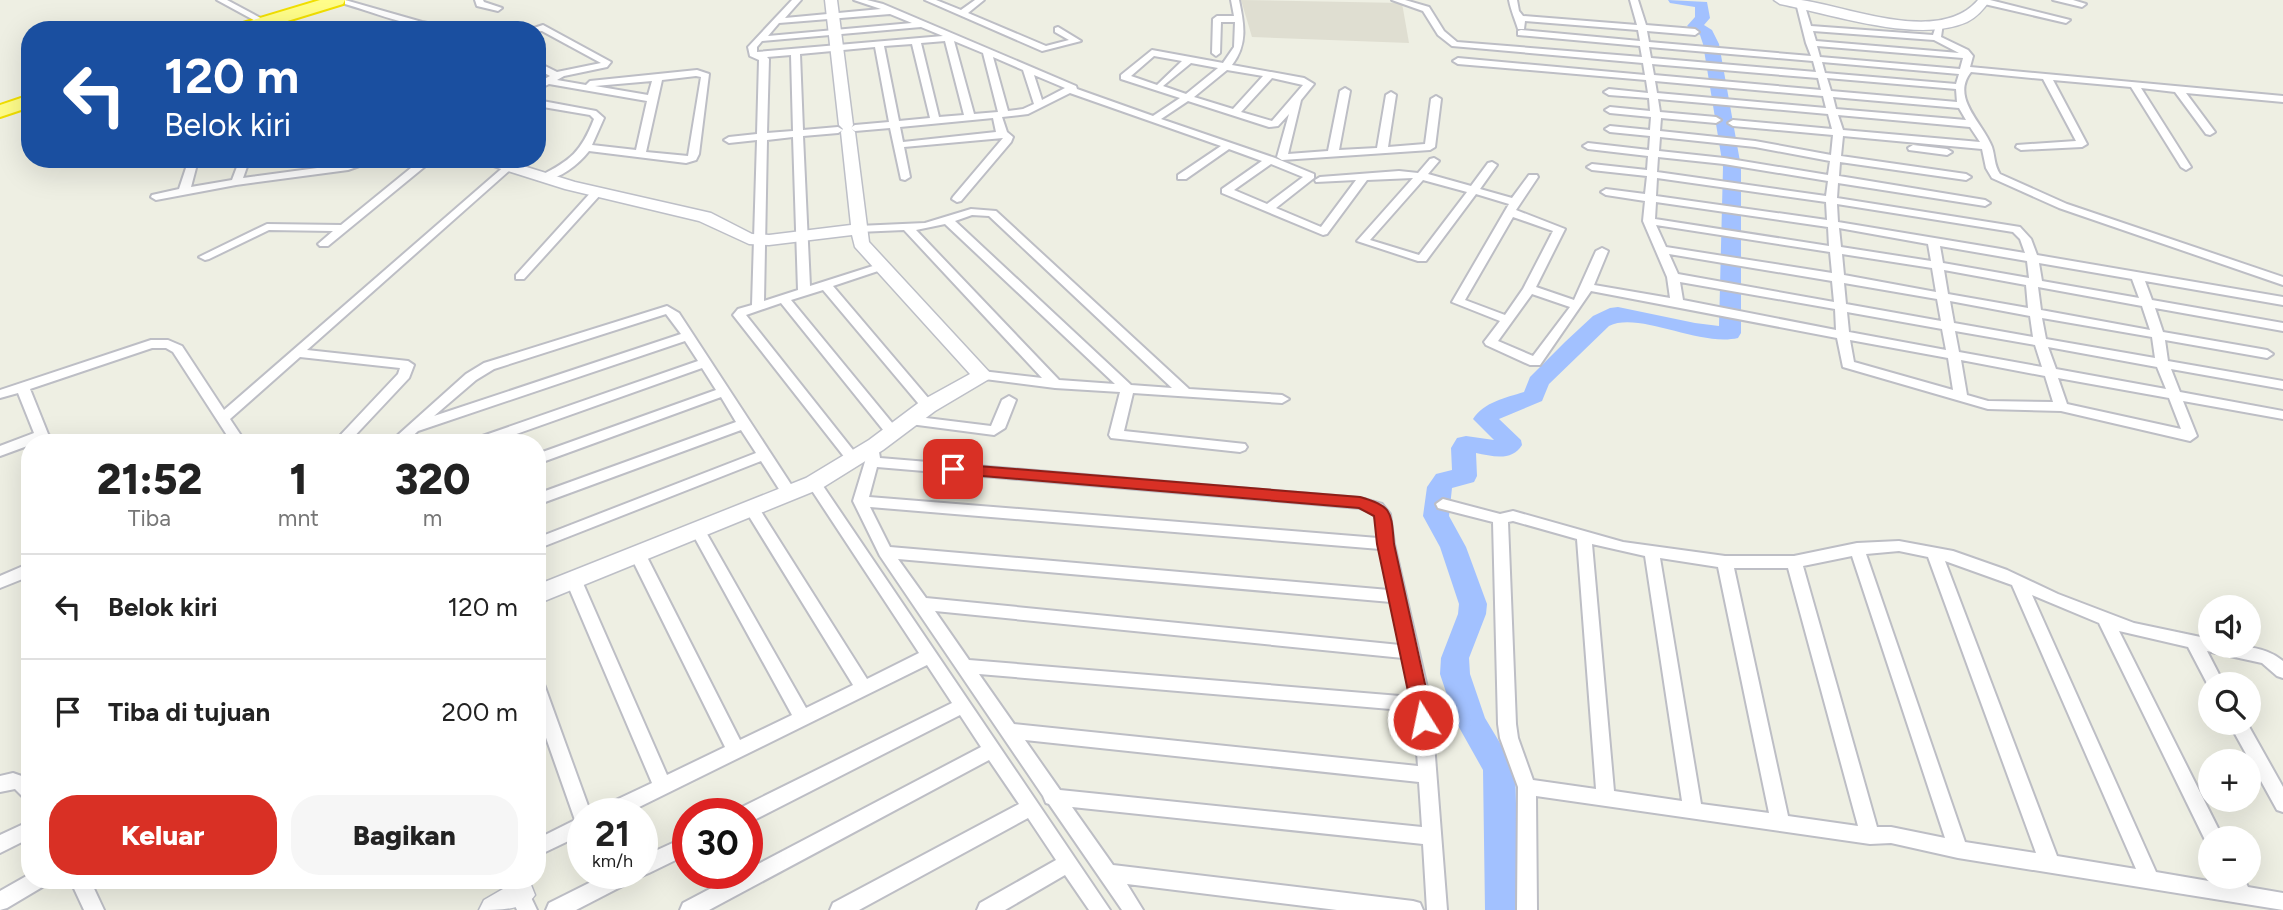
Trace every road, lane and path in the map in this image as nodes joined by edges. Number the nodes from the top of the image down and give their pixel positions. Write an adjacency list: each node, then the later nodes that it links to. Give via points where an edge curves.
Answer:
1 (221, 0): 25 (street)
2 (479, 0): 18 (street)
3 (797, 0): 28 (street)
4 (831, 0): 21 (street)
5 (858, 0): 19 (street)
6 (929, 0): 20 (street)
7 (980, 0): 20 (street)
8 (1235, 0): 23 (street)
9 (1396, 0): 45 (street, via 1426,9 1450,42)
10 (1513, 0): 22 (street)
11 (1634, 0): 30 (street)
12 (1780, 0): 16 (street)
13 (2057, 0): 17 (street)
14 (346, 1): 26 (highway); 27 (street)
15 (1984, 1): 24 (street); 34 (street, via 1968,17)
16 (1800, 3): 31 (street); 34 (street)
17 (2082, 4)
18 (498, 8)
19 (891, 11): 21 (street); 29 (street)
20 (961, 14): 33 (street, via 1047,49 1077,41)
21 (834, 16): 28 (street); 35 (street)
22 (1521, 18): 30 (street); 36 (street)
23 (1240, 19): 50 (street); 50 (street, via 1217,19 1211,53)
24 (2066, 20)
25 (260, 21)
26 (281, 21)
27 (411, 21)
28 (777, 21): 39 (street)
29 (921, 25): 35 (street); 38 (street)
30 (1642, 28): 37 (street); 42 (street)
31 (1809, 28): 34 (street); 41 (street)
32 (546, 30): 66 (street, via 607,62)
33 (1058, 30)
34 (1938, 31): 49 (street)
35 (835, 32): 39 (street); 44 (street)
36 (1521, 33): 42 (street); 45 (street)
37 (1695, 33)
38 (950, 38): 40 (street); 47 (street); 97 (street)
39 (759, 39): 48 (street, via 752,47)
40 (916, 41): 43 (street); 99 (street)
41 (1810, 43): 49 (street); 51 (street)
42 (1644, 44): 51 (street); 54 (street)
43 (879, 45): 44 (street); 102 (street)
44 (837, 49): 46 (street); 105 (street)
45 (1522, 50): 54 (street); 56 (street)
46 (794, 52): 48 (street); 108 (street)
47 (987, 53): 57 (street); 95 (street)
48 (755, 55): 112 (street, via 764,59)
49 (1968, 56): 58 (street)
50 (1233, 57): 55 (street)
51 (1815, 59): 58 (street); 61 (street)
52 (1189, 60): 55 (street); 62 (street, via 1152,53); 68 (street)
53 (1458, 61): 56 (street)
54 (1646, 61): 61 (street); 65 (street)
55 (1224, 66): 60 (street); 74 (street)
56 (1522, 67): 65 (street)
57 (1027, 68): 72 (street); 90 (street)
58 (1966, 70): 63 (street); 71 (street)
59 (546, 73): 66 (street)
60 (1270, 74): 77 (street, via 1308,82); 94 (street)
61 (1822, 75): 71 (street); 78 (street)
62 (1124, 77): 68 (street); 83 (street)
63 (2047, 77): 70 (street); 118 (street, via 2082,144)
64 (658, 78): 69 (street); 82 (street); 124 (street, via 706,76 694,154 686,160)
65 (1650, 78): 78 (street); 80 (street)
66 (552, 79): 67 (street); 69 (street)
67 (546, 82)
68 (1161, 84): 74 (street)
69 (571, 85): 82 (street)
70 (2134, 85): 73 (street); 132 (street)
71 (1960, 87): 89 (street)
72 (1072, 90): 90 (street); 98 (street)
73 (2179, 90): 85 (street); 107 (street)
74 (1197, 92): 83 (street)
75 (1345, 92): 123 (street)
76 (1609, 92): 80 (street)
77 (1300, 93): 94 (street, via 1273,125); 126 (street)
78 (1826, 94): 89 (street); 93 (street)
79 (1391, 95): 121 (street)
80 (1652, 96): 93 (street); 96 (street)
81 (21, 98): 86 (highway)
82 (652, 99): 124 (street)
83 (1187, 99): 94 (street); 98 (street)
84 (1436, 99): 121 (street, via 1430,147)
85 (2283, 99)
86 (0, 104)
87 (21, 104): 92 (highway)
88 (546, 105): 119 (street, via 598,115)
89 (1962, 105): 103 (street)
90 (1039, 106): 95 (street, via 1025,113)
91 (1610, 110): 96 (street)
92 (0, 111)
93 (1833, 112): 103 (street); 111 (street)
94 (1235, 113)
95 (1000, 115): 97 (street); 109 (street)
96 (1656, 115): 100 (street); 110 (street)
97 (970, 118): 99 (street)
98 (1156, 118): 115 (street)
99 (935, 120): 102 (street)
100 (1716, 120)
101 (1733, 123): 104 (street)
102 (895, 124): 105 (street); 114 (street)
103 (1974, 124): 117 (street)
104 (1781, 127): 111 (street); 120 (street, via 1791,140)
105 (847, 129): 108 (street); 167 (street)
106 (1610, 129): 110 (street)
107 (2210, 132)
108 (798, 134): 112 (street); 168 (street)
109 (1002, 134): 114 (street); 157 (street, via 1006,142)
110 (1657, 134): 120 (street); 125 (street)
111 (1838, 135): 117 (street); 122 (street); 127 (street)
112 (762, 137): 113 (street); 169 (street)
113 (729, 140)
114 (899, 145): 141 (street)
115 (1229, 145): 128 (street); 142 (street)
116 (1588, 146): 125 (street)
117 (1987, 146): 183 (street, via 1996,176 2015,186)
118 (2021, 147)
119 (588, 148): 124 (street); 146 (street, via 576,161)
120 (1778, 148): 127 (street)
121 (1382, 150): 123 (street)
122 (1947, 152)
123 (1333, 153): 126 (street)
124 (640, 154)
125 (1654, 154): 139 (street); 148 (street)
126 (1282, 157): 128 (street)
127 (1837, 159): 145 (street); 148 (street)
128 (1270, 160): 147 (street); 160 (street, via 1226,191)
129 (1434, 161): 140 (street)
130 (1492, 165): 150 (street)
131 (1592, 166): 139 (street)
132 (2186, 167)
133 (191, 168): 151 (street)
134 (241, 168): 149 (street)
135 (341, 168): 149 (street)
136 (418, 168): 166 (street)
137 (506, 168): 205 (street)
138 (510, 168): 146 (street)
139 (1651, 173): 156 (street); 158 (street)
140 (1422, 176): 143 (street); 150 (street); 150 (street, via 1363,241 1422,258)
141 (905, 177)
142 (1182, 177)
143 (1364, 177): 147 (street); 153 (street)
144 (1532, 177): 161 (street)
145 (1966, 177)
146 (544, 178): 152 (street)
147 (1315, 178): 153 (street); 160 (street)
148 (1833, 179): 158 (street); 159 (street)
149 (236, 182): 151 (street)
150 (1476, 190): 161 (street)
151 (184, 191): 155 (street)
152 (597, 192): 169 (street, via 705,217 739,236); 180 (street)
153 (1352, 192): 160 (street, via 1311,226)
154 (1606, 192): 156 (street)
155 (156, 197)
156 (1652, 198): 163 (street); 164 (street)
157 (957, 199)
158 (1831, 201): 164 (street); 176 (street, via 2015,229 2024,235)
159 (1985, 203)
160 (1270, 207)
161 (1513, 207): 187 (street, via 1559,229); 198 (street, via 1458,302)
162 (948, 220): 165 (street); 215 (street); 217 (street, via 976,211 996,216)
163 (1649, 221): 172 (street); 173 (street)
164 (1833, 225): 170 (street); 173 (street)
165 (907, 227): 167 (street); 212 (street)
166 (341, 228): 171 (street); 175 (street, via 267,227)
167 (858, 229): 168 (street); 178 (street, via 861,243)
168 (802, 236): 169 (street); 188 (street)
169 (759, 240): 195 (street)
170 (1933, 241): 176 (street); 177 (street)
171 (324, 244)
172 (1663, 250): 181 (street); 182 (street)
173 (1836, 250): 177 (street); 182 (street)
174 (1602, 251): 186 (street)
175 (205, 257)
176 (2032, 257): 179 (street); 184 (street)
177 (1938, 266): 184 (street); 189 (street)
178 (880, 267): 185 (street); 211 (street)
179 (2137, 276): 191 (street); 193 (street)
180 (520, 277)
181 (1673, 277): 192 (street); 196 (street)
182 (1838, 278): 189 (street); 196 (street)
183 (2283, 281)
184 (2036, 284): 193 (street); 197 (street, via 2031,286)
185 (825, 285): 188 (street); 223 (street)
186 (1587, 288): 192 (street); 194 (street)
187 (1529, 289): 194 (street); 198 (street)
188 (804, 292): 190 (street)
189 (1944, 296): 197 (street); 199 (street)
190 (783, 298): 195 (street); 234 (street)
191 (2283, 301)
192 (1679, 303): 201 (street)
193 (2146, 303): 200 (street); 202 (street)
194 (1577, 305): 198 (street, via 1535,362 1490,342)
195 (758, 306): 234 (street, via 739,315)
196 (1841, 306): 199 (street); 201 (street)
197 (2033, 311): 202 (street); 204 (street)
198 (1508, 320)
199 (1949, 325): 204 (street); 207 (street)
200 (2283, 327)
201 (1843, 334): 207 (street); 220 (street, via 1848,364)
202 (2158, 334): 206 (street); 208 (street)
203 (688, 336): 209 (street); 228 (street); 228 (street, via 667,310 489,366)
204 (2040, 341): 208 (street); 210 (street)
205 (296, 353): 226 (street); 231 (street, via 408,366)
206 (2267, 354)
207 (1955, 355): 210 (street); 220 (street)
208 (2162, 362): 213 (street); 219 (street)
209 (705, 363): 216 (street); 233 (street)
210 (2049, 373): 219 (street); 224 (street)
211 (982, 375): 212 (street); 223 (street)
212 (1055, 384): 215 (street)
213 (2283, 385)
214 (22, 386): 218 (street); 226 (street, via 126,351 168,344 178,349); 229 (street)
215 (1128, 389): 217 (street); 236 (street, via 1116,435)
216 (722, 392): 227 (street); 238 (street)
217 (1185, 392): 221 (street)
218 (0, 394)
219 (2174, 395): 224 (street, via 2189,437); 225 (street)
220 (1961, 397): 224 (street, via 2001,407)
221 (1282, 399)
222 (1009, 400): 234 (street, via 994,431)
223 (928, 406): 234 (street)
224 (2062, 407)
225 (2283, 415)
226 (222, 419): 230 (street)
227 (743, 424): 239 (street); 242 (street)
228 (409, 430): 232 (street)
229 (43, 434)
230 (233, 434)
231 (348, 434)
232 (405, 434)
233 (502, 434)
234 (881, 444): 240 (street); 243 (street); 250 (street, via 1360,503 1382,514)
235 (21, 445): 237 (street)
236 (1240, 447)
237 (0, 451)
238 (546, 455)
239 (764, 456): 241 (street); 249 (street)
240 (814, 483): 241 (street); 268 (street)
241 (789, 493): 245 (street)
242 (546, 497)
243 (860, 501): 250 (street); 252 (street)
244 (1443, 504): 246 (street)
245 (752, 509): 247 (street); 272 (street)
246 (1500, 519): 248 (street, via 1513,516); 285 (street, via 1507,724)
247 (698, 531): 255 (street); 276 (street)
248 (1584, 537): 253 (street); 289 (street)
249 (546, 541)
250 (1386, 544): 263 (street)
251 (1857, 549): 254 (street, via 1899,546); 257 (street); 302 (street)
252 (885, 552): 263 (street); 264 (street)
253 (1652, 553): 256 (street); 293 (street)
254 (1934, 553): 261 (street); 304 (street)
255 (638, 555): 259 (street); 280 (street)
256 (1726, 562): 257 (street); 294 (street)
257 (1794, 562): 298 (street)
258 (21, 573): 260 (street)
259 (573, 581): 262 (street); 284 (street)
260 (0, 582)
261 (2018, 582): 265 (street); 306 (street)
262 (546, 592)
263 (1397, 597): 267 (street)
264 (921, 604): 267 (street); 269 (street)
265 (2105, 619): 266 (street); 295 (street)
266 (2194, 643): 270 (street, via 2267,657); 271 (street)
267 (1409, 652): 273 (street)
268 (929, 656): 272 (street); 274 (street)
269 (964, 666): 273 (street); 277 (street)
270 (2283, 671)
271 (2210, 672)
272 (864, 688): 276 (street)
273 (1422, 705): 281 (street)
274 (962, 706): 279 (street); 291 (street)
275 (546, 712): 287 (street)
276 (803, 718): 280 (street)
277 (1008, 731): 281 (street); 286 (street)
278 (2245, 735): 290 (street)
279 (991, 750): 292 (street); 318 (street)
280 (736, 751): 284 (street)
281 (1425, 775): 299 (street)
282 (21, 782): 283 (street)
283 (0, 784)
284 (663, 786): 288 (street)
285 (1527, 787): 289 (street); 325 (street)
286 (1052, 796): 299 (street); 305 (street)
287 (577, 798)
288 (639, 798)
289 (1606, 800): 293 (street)
290 (2283, 804)
291 (763, 806)
292 (1030, 807): 303 (street); 319 (street)
293 (1693, 812): 294 (street)
294 (1780, 824): 298 (street)
295 (2208, 826)
296 (567, 833): 301 (street)
297 (21, 834): 300 (street)
298 (1870, 836): 302 (street, via 1891,835)
299 (1432, 837): 324 (street)
300 (0, 844)
301 (546, 844)
302 (1958, 849): 304 (street)
303 (1068, 863): 320 (street); 321 (street)
304 (2050, 864): 306 (street)
305 (1106, 873): 322 (street); 323 (street)
306 (2150, 880): 312 (street)
307 (22, 889): 313 (street)
308 (84, 889): 315 (street)
309 (597, 889): 317 (street)
310 (2239, 889): 312 (street)
311 (520, 895): 316 (street)
312 (2242, 895): 314 (street)
313 (0, 902)
314 (2283, 902)
315 (94, 910)
316 (494, 910)
317 (556, 910)
318 (690, 910)
319 (840, 910)
320 (987, 910)
321 (1100, 910)
322 (1133, 910)
323 (1413, 910)
324 (1437, 910)
325 (1527, 910)

